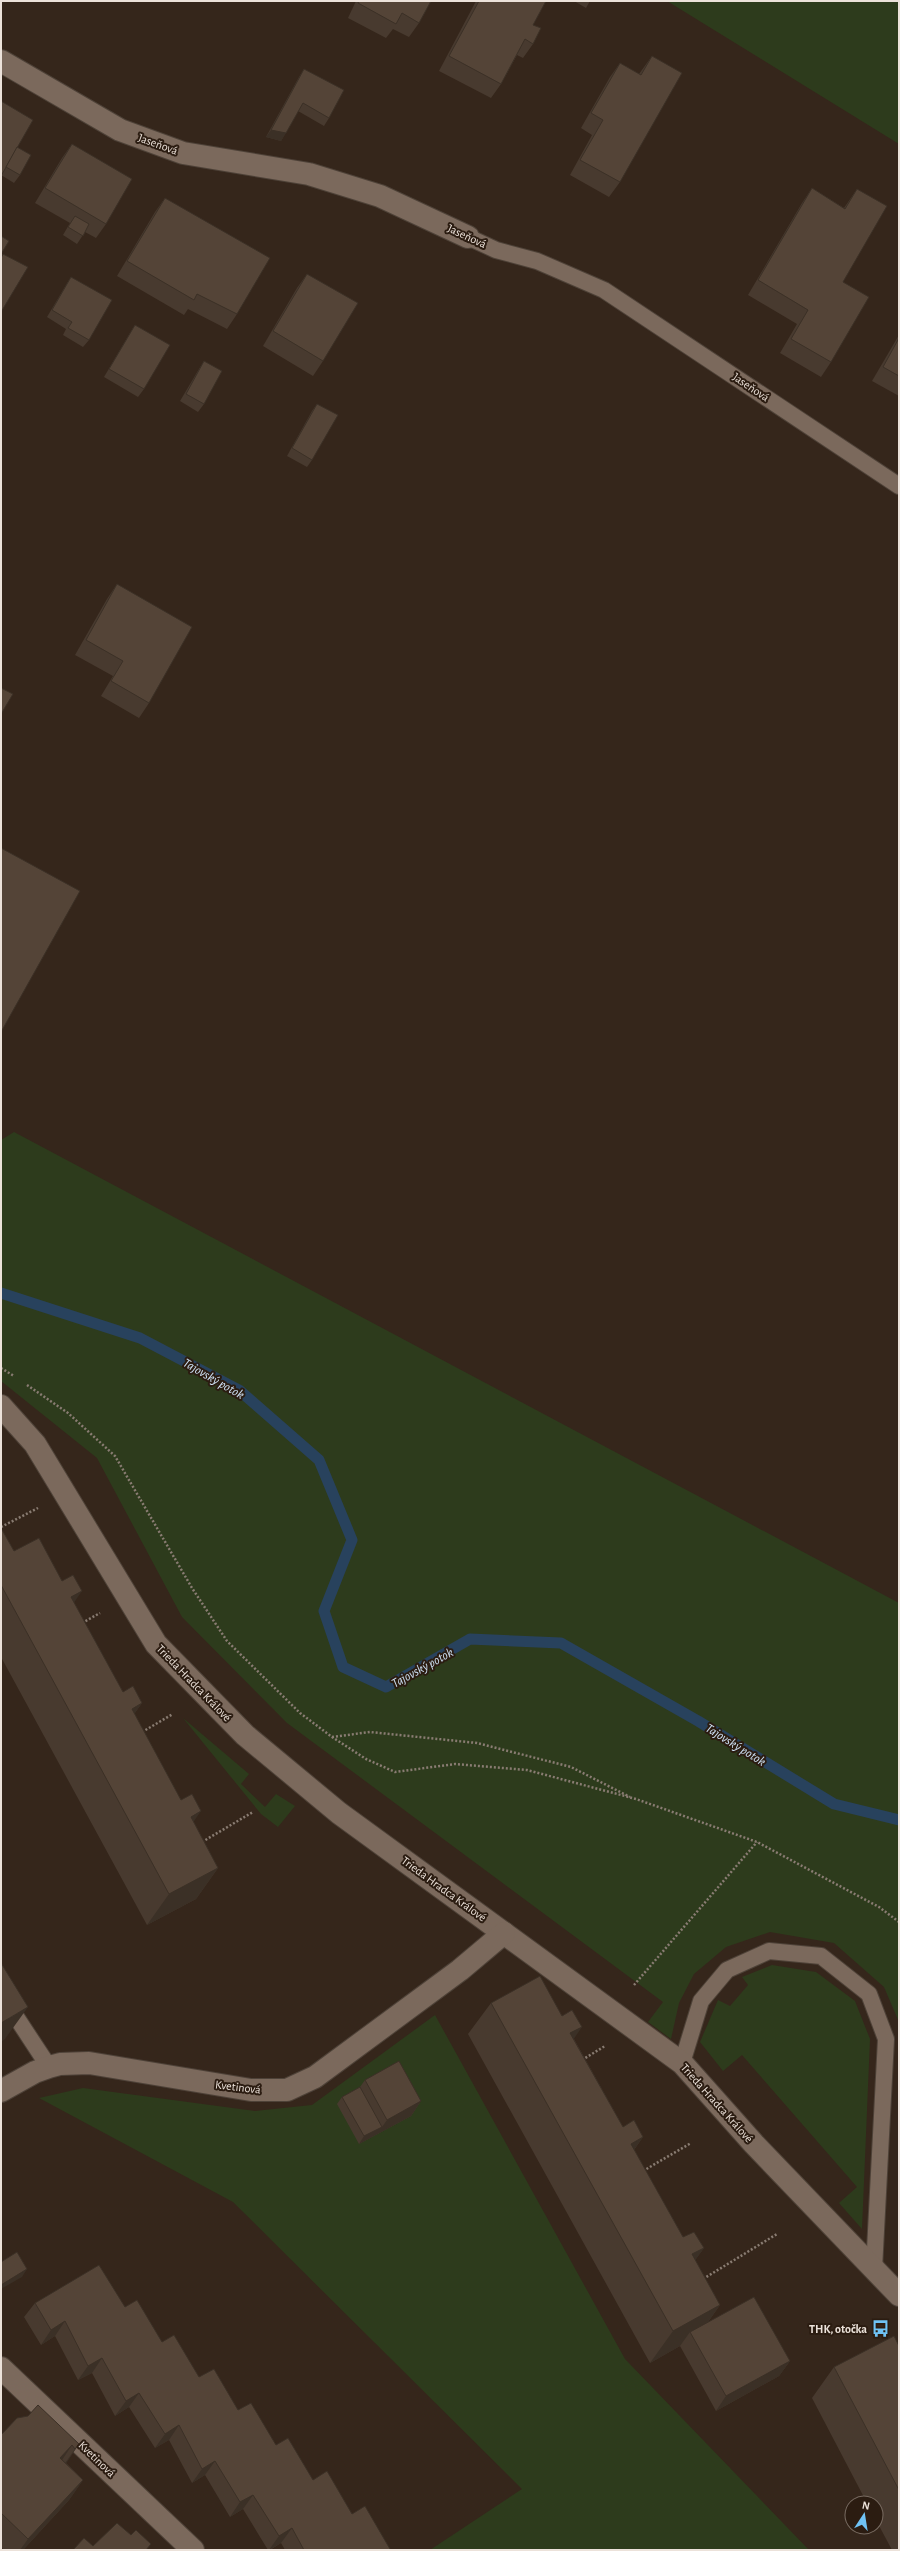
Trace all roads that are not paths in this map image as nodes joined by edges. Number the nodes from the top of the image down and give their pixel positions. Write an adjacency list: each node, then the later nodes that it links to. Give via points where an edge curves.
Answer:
1 (1, 61): 2 (street, Jaseňová, via 127,133 182,153 309,174 380,196)
2 (468, 237): 3 (lane, Jaseňová, via 496,250 537,261 604,290)
3 (899, 486)
4 (1, 1406): 5 (street, Trieda Hradca Králové, via 35,1444 156,1644 244,1735 339,1813)
5 (504, 1933): 7 (street, Trieda Hradca Králové); 8 (street, Kvetinová, via 460,1970 315,2077 287,2090 250,2090 89,2063)
6 (1, 1994): 8 (lane)
7 (682, 2063): 10 (street, Trieda Hradca Králové, via 754,2144); 10 (lane, via 701,2001 728,1970 769,1951 821,1956 869,1994 886,2039)
8 (49, 2067): 9 (street, Kvetinová)
9 (1, 2091)
10 (874, 2269): 11 (street, Trieda Hradca Králové)
11 (899, 2295)
12 (1, 2368): 13 (street, Kvetinová)
13 (193, 2550)

